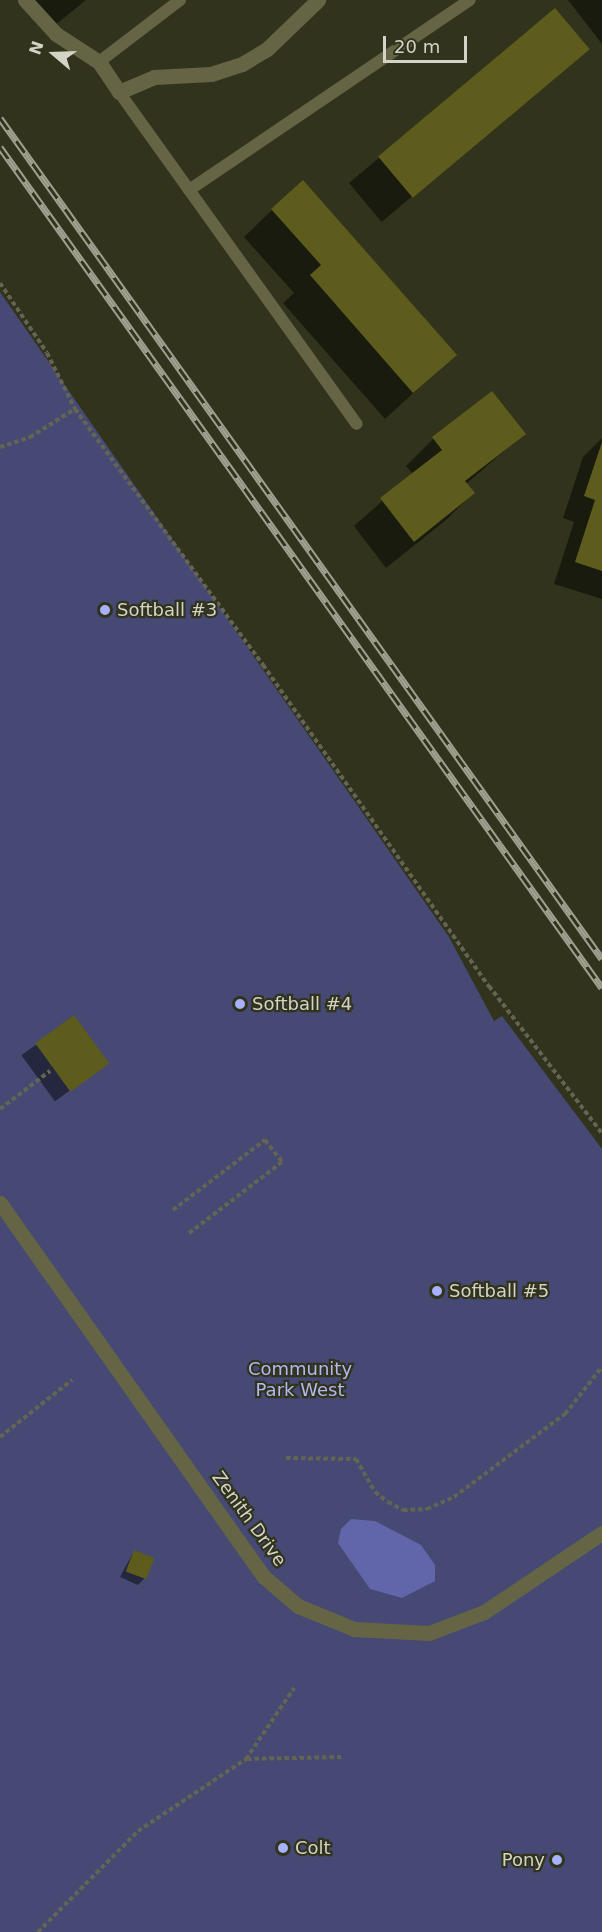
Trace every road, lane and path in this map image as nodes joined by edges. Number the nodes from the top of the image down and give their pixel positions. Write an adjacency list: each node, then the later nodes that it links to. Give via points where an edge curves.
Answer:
1 (25, 0): 5 (street, via 56,34)
2 (180, 0): 5 (lane)
3 (318, 0): 6 (street, via 267,48 242,64 211,74 154,78)
4 (470, 0): 7 (lane)
5 (99, 62): 6 (street)
6 (119, 92): 7 (lane)
7 (189, 190): 10 (lane)
8 (0, 283): 9 (path, via 47,353)
9 (75, 409): 11 (path, via 30,437); 14 (path, via 263,664 489,986)
10 (357, 424)
11 (0, 447)
12 (50, 1071): 13 (path)
13 (0, 1109)
14 (602, 1133)
15 (0, 1203): 22 (street, Zenith Drive, via 263,1576 298,1606 354,1629 429,1633 484,1612)
16 (173, 1210): 17 (path, via 265,1140 282,1162)
17 (189, 1233)
18 (602, 1367): 21 (path, via 565,1414 454,1497 427,1509 403,1510 388,1502 375,1492 356,1459)
19 (72, 1380): 20 (path)
20 (0, 1437)
21 (286, 1458)
22 (602, 1533)
23 (294, 1688): 25 (path)
24 (344, 1757): 25 (path)
25 (246, 1759): 26 (path, via 138,1832)
26 (38, 1932)

